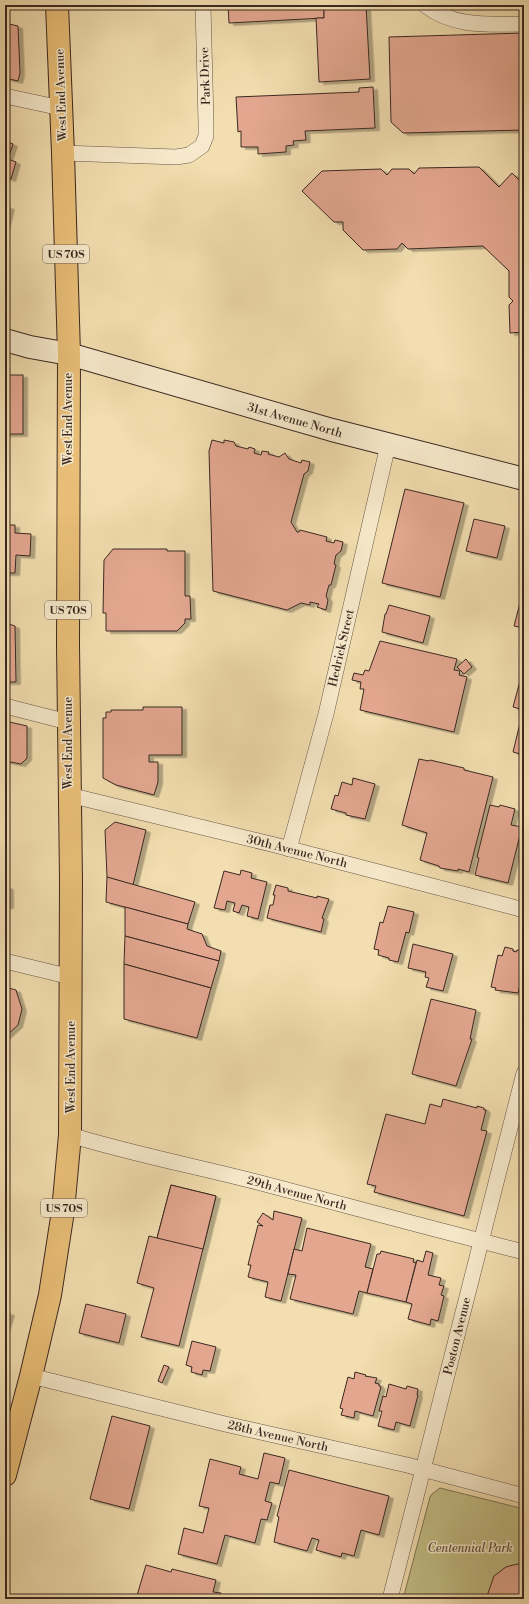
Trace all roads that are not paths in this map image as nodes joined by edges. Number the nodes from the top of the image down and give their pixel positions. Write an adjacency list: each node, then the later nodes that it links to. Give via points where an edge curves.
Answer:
1 (57, 5): 6 (main road, West End Avenue / US 70S)
2 (203, 5): 7 (street, Park Drive, via 206,136 202,146 189,154 176,157)
3 (425, 5): 4 (street, via 447,18 460,22)
4 (524, 24)
5 (5, 96): 6 (street)
6 (61, 108): 7 (main road, West End Avenue / US 70S)
7 (63, 153): 9 (main road, West End Avenue / US 70S)
8 (5, 340): 9 (main road, 31st Avenue North)
9 (69, 354): 10 (main road, 31st Avenue North); 13 (main road, West End Avenue / US 70S)
10 (388, 445): 11 (main road, 31st Avenue North); 15 (street, Hedrick Street, via 326,714)
11 (524, 479)
12 (5, 706): 13 (street)
13 (68, 722): 14 (main road, West End Avenue / US 70S)
14 (69, 795): 15 (street, 30th Avenue North); 18 (main road, West End Avenue / US 70S)
15 (289, 849): 16 (street, 30th Avenue North)
16 (524, 910)
17 (5, 961): 18 (street)
18 (71, 977): 20 (main road, West End Avenue / US 70S)
19 (524, 1073): 21 (street, Poston Avenue)
20 (70, 1135): 21 (street, 29th Avenue North); 23 (main road, West End Avenue / US 70S, via 57,1258)
21 (481, 1242): 22 (street, 29th Avenue North); 24 (street, Poston Avenue)
22 (524, 1252)
23 (31, 1376): 24 (street, 28th Avenue North); 25 (main road, West End Avenue / US 70S)
24 (423, 1470): 26 (street, 28th Avenue North); 27 (street, Poston Avenue)
25 (5, 1475)
26 (524, 1496)
27 (390, 1599)

